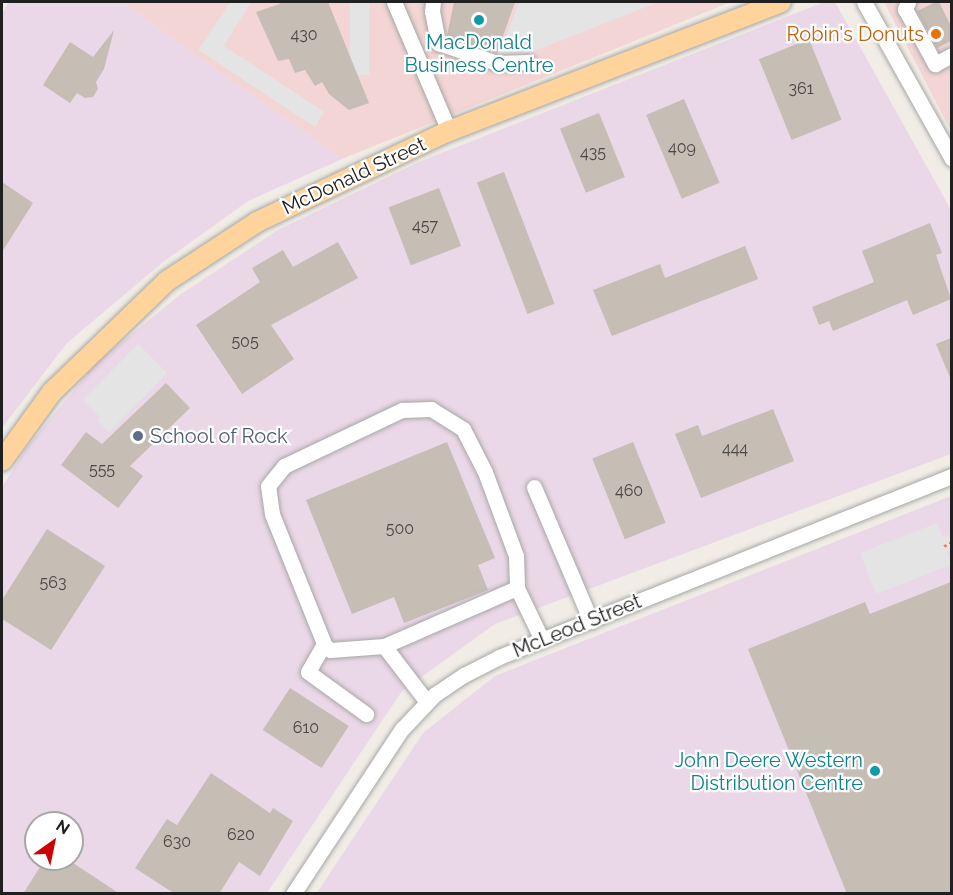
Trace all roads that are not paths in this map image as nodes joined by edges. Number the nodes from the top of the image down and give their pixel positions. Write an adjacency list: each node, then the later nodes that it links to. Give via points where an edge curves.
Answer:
1 (393, 2): 8 (street)
2 (433, 2): 7 (street, via 438,43 497,63)
3 (781, 2): 8 (main road, McDonald Street)
4 (864, 2): 9 (street)
5 (908, 2): 6 (street, via 905,9 935,64)
6 (951, 55)
7 (528, 62)
8 (449, 131): 10 (main road, McDonald Street, via 258,222 167,281 52,392)
9 (951, 159)
10 (2, 461)
11 (951, 476): 14 (street, McLeod Street)
12 (534, 487): 14 (street)
13 (518, 588): 15 (street); 16 (street, via 516,556 485,472 463,429 431,409 402,410 284,466 268,486 272,514); 17 (street)
14 (591, 621): 15 (street, McLeod Street)
15 (542, 640): 18 (street, McLeod Street, via 464,675)
16 (324, 644): 17 (street, via 330,650); 19 (street, via 308,672)
17 (384, 646): 18 (street)
18 (427, 702): 20 (street, McLeod Street, via 402,729)
19 (366, 714)
20 (293, 894)

